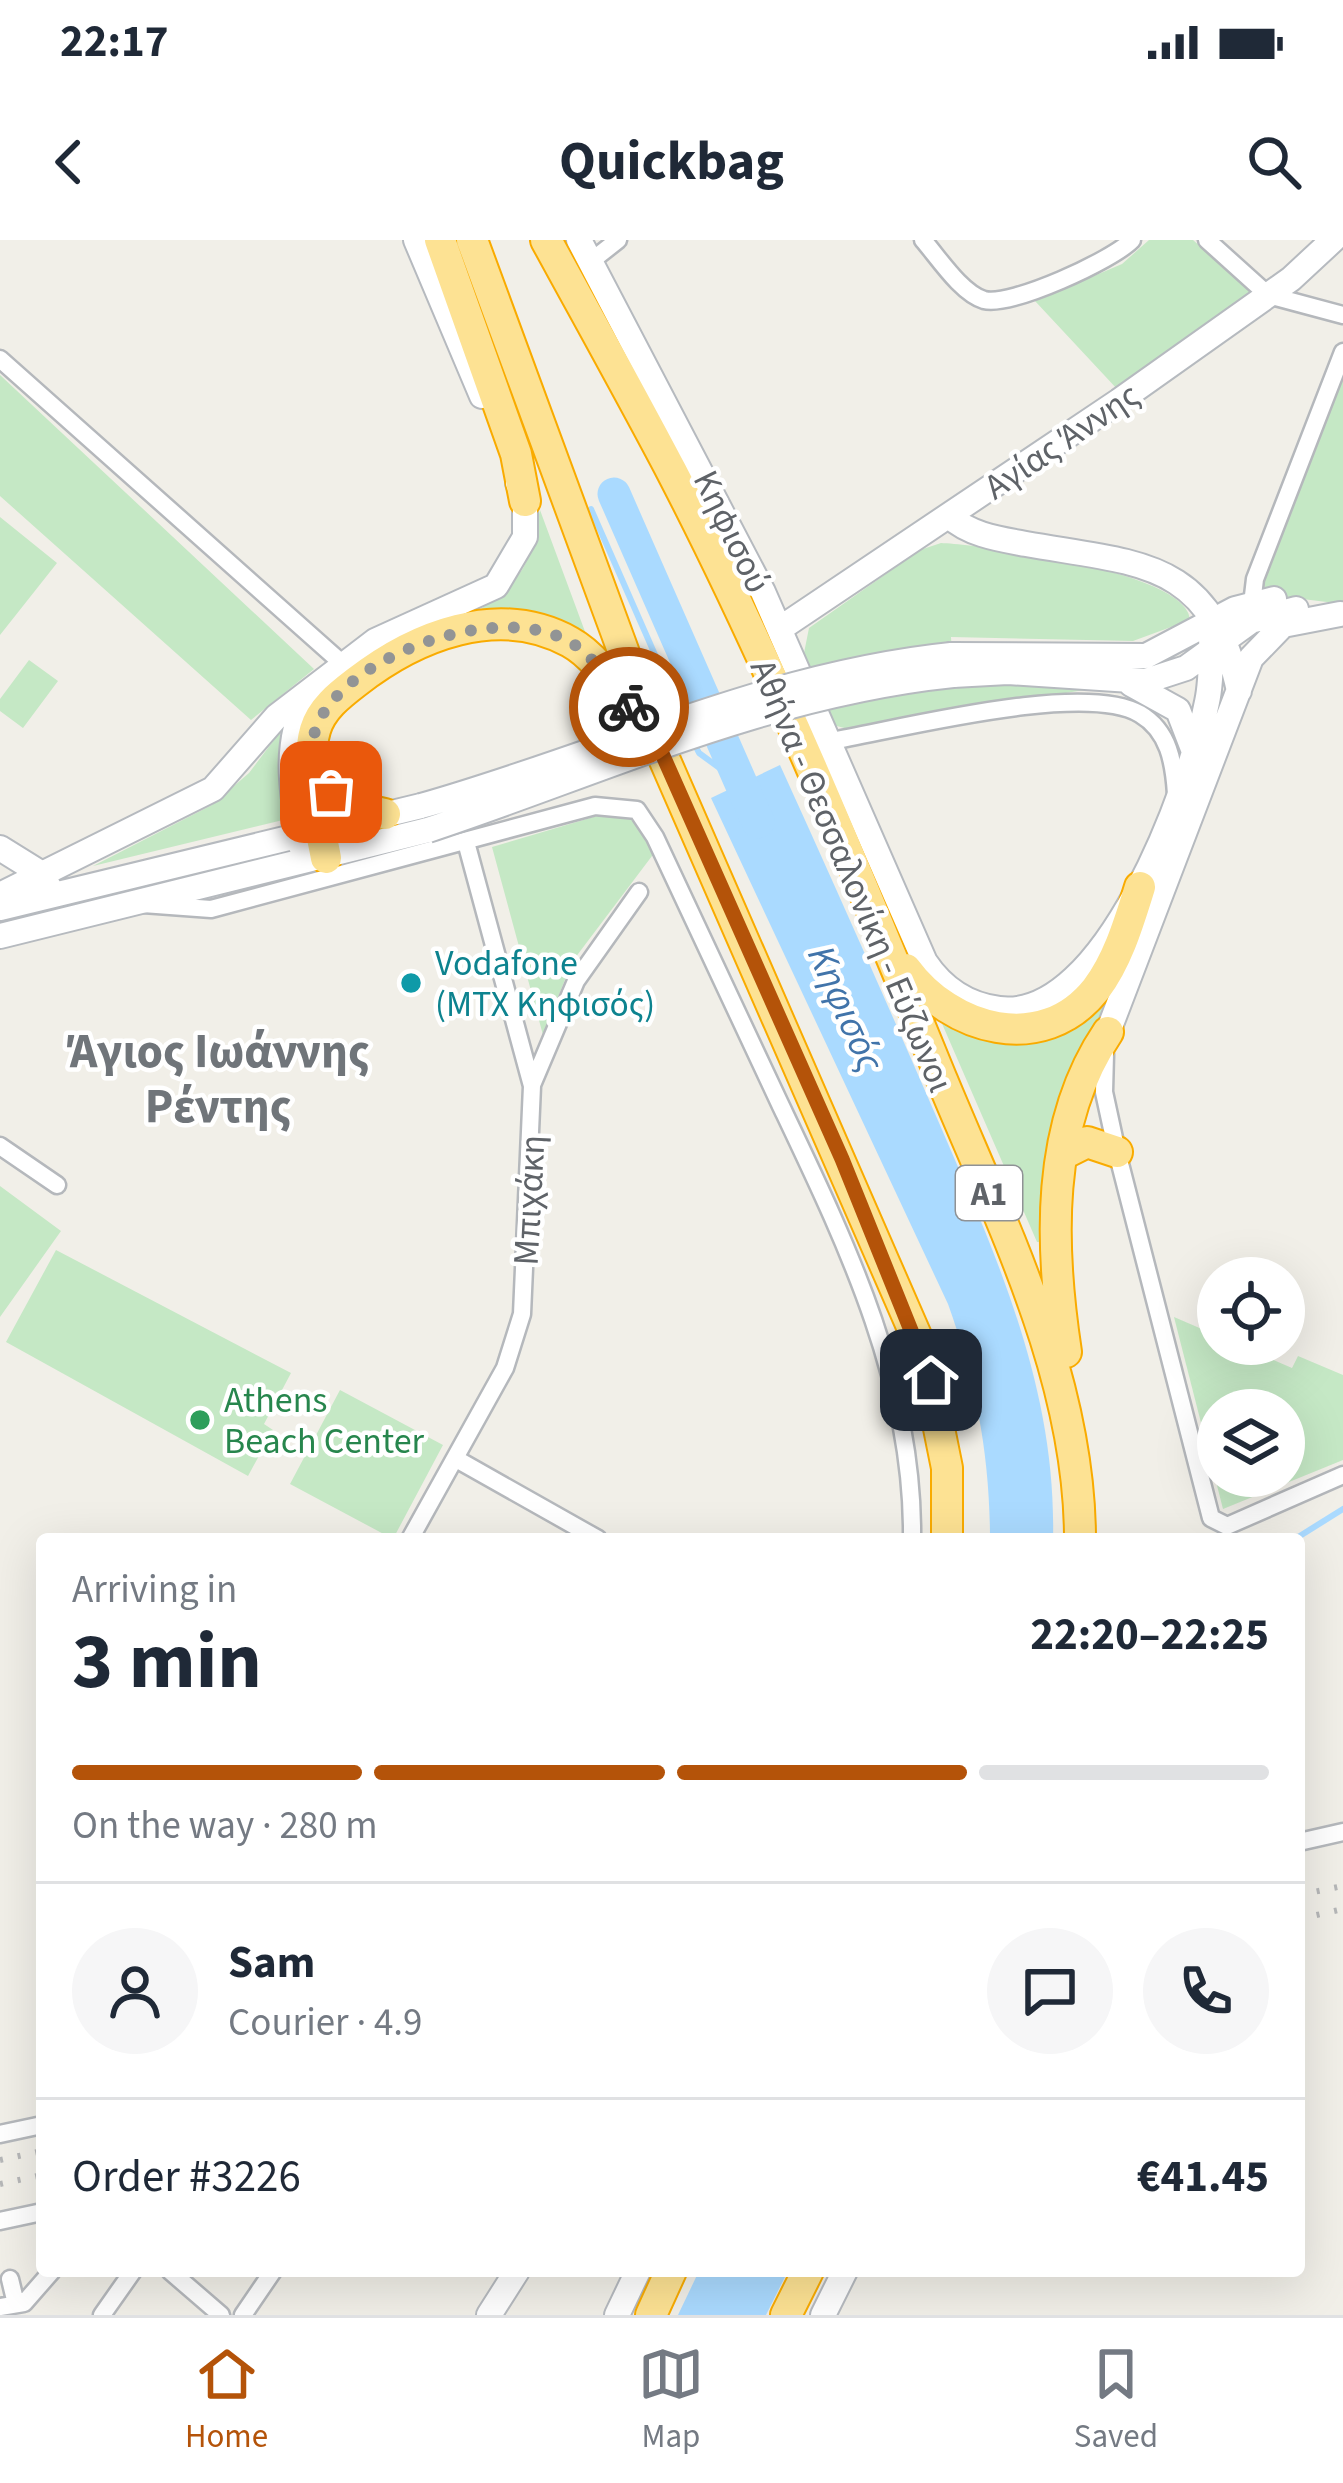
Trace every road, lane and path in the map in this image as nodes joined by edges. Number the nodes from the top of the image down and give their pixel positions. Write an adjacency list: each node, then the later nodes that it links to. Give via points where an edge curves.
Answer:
1 (416, 240): 15 (street)
2 (440, 240): 15 (highway)
3 (472, 240): 26 (highway)
4 (546, 240): 44 (highway, Αθήνα - Θεσσαλονίκη - Εύζωνοι / Α1, via 674,475)
5 (618, 240): 10 (street)
6 (1132, 240): 9 (street, via 1100,262 995,301 973,294)
7 (1207, 240): 11 (street)
8 (1333, 240): 11 (street, Αγίας Άννης)
9 (934, 244)
10 (585, 251): 19 (street, Κηφισού)
11 (1268, 295): 12 (street); 16 (street, Αγίας Άννης)
12 (1343, 315)
13 (1343, 352): 17 (street)
14 (0, 358): 21 (street)
15 (525, 501): 21 (street, via 522,546 496,586 391,631)
16 (949, 516): 19 (street, Αγίας Άννης); 20 (street, via 991,536 1171,576 1197,596)
17 (1252, 604): 18 (street, via 1292,600); 20 (street)
18 (1342, 614): 20 (street, via 1276,612); 24 (street, via 1299,618 1271,633)
19 (781, 628): 27 (street, Κηφισού)
20 (1215, 636): 22 (street, via 1135,658); 23 (street, via 1186,668); 24 (street); 28 (street, Κηφισού)
21 (344, 665): 25 (street)
22 (952, 665): 23 (street); 32 (street, bridge, via 867,666 758,694)
23 (1129, 683): 28 (street, via 1178,710)
24 (1239, 691): 45 (street)
25 (308, 697): 34 (street, via 292,748); 36 (street, via 277,716 213,789)
26 (656, 740): 29 (highway, via 574,645 530,628 486,625 409,647 348,688 316,723); 57 (highway, via 924,1354 947,1468)
27 (831, 741): 30 (street, via 1066,701 1109,702 1158,730); 37 (street, Κηφισού, via 925,962 966,1000 1017,1010 1057,996 1082,974)
28 (1193, 750): 30 (street, Κηφισού)
29 (314, 770): 31 (highway, via 350,806); 34 (highway)
30 (1176, 796): 37 (street, Κηφισού)
31 (385, 814): 32 (street); 34 (street)
32 (424, 818): 34 (street)
33 (466, 842): 40 (street, via 211,909); 46 (street, Μπιχάκη); 56 (street, via 614,803 644,818 872,1312 902,1418)
34 (312, 846): 36 (street); 40 (street)
35 (0, 848): 36 (street)
36 (47, 884): 39 (street); 41 (street); 42 (street)
37 (1140, 887): 44 (highway, via 1099,986 1043,1025 1004,1029 952,1013 923,992)
38 (640, 892): 46 (street, via 576,981)
39 (0, 895)
40 (136, 903): 42 (street)
41 (0, 908)
42 (59, 921): 43 (street)
43 (0, 936)
44 (885, 940): 51 (highway, Αθήνα - Θεσσαλονίκη - Εύζωνοι / Α1, via 1040,1317)
45 (1108, 1032): 48 (street, via 1103,1079); 49 (highway)
46 (532, 1086): 52 (street, Μπιχάκη, via 518,1333)
47 (0, 1146): 50 (street)
48 (1117, 1152): 49 (highway, via 1087,1142); 53 (street, via 1211,1518 1227,1526)
49 (1063, 1154): 51 (highway, via 1054,1260 1070,1376)
50 (57, 1185)
51 (1069, 1453): 58 (highway, Αθήνα - Θεσσαλονίκη - Εύζωνοι / Α1)
52 (458, 1460): 54 (street, Μπιχάκη); 55 (street)
53 (1343, 1474)
54 (414, 1533)
55 (587, 1533)
56 (912, 1533)
57 (947, 1533)
58 (1079, 1533)
59 (1343, 1832): 60 (street)
60 (1305, 1841)
61 (36, 2126): 62 (street)
62 (0, 2134)
63 (36, 2213): 64 (street)
64 (0, 2221)
65 (48, 2277): 75 (street, via 34,2295)
66 (129, 2277): 76 (street)
67 (177, 2277): 77 (street)
68 (269, 2277): 78 (street)
69 (514, 2277): 79 (street)
70 (635, 2277): 80 (street)
71 (668, 2277): 81 (highway)
72 (805, 2277): 82 (highway)
73 (841, 2277): 83 (street)
74 (10, 2279): 75 (street)
75 (8, 2306)
76 (102, 2315)
77 (221, 2315)
78 (243, 2315)
79 (489, 2315)
80 (617, 2315)
81 (651, 2315)
82 (786, 2315)
83 (823, 2315)

